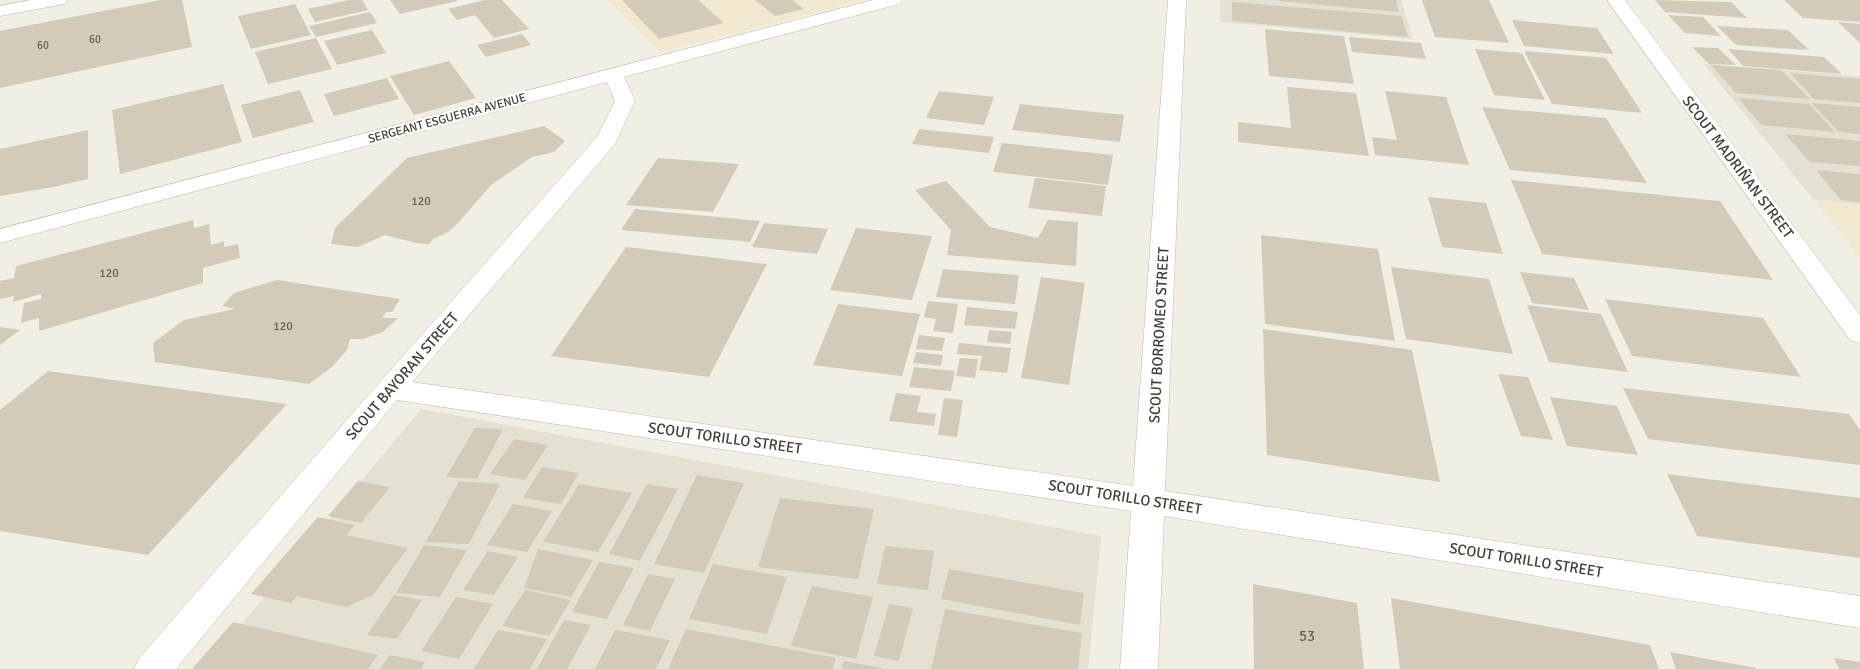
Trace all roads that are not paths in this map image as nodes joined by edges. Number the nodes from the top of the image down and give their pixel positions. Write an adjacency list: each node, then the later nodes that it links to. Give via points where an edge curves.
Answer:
1 (59, 0): 5 (street)
2 (894, 0): 6 (street, SERGEANT ESGUERRA AVENUE)
3 (1177, 0): 10 (street, SCOUT BORROMEO STREET)
4 (1616, 0): 8 (street, SCOUT MADRIÑAN STREET)
5 (0, 11)
6 (613, 74): 7 (street, SERGEANT ESGUERRA AVENUE); 9 (street, SCOUT BAYORAN STREET, via 625,101 607,139)
7 (0, 236)
8 (1860, 334)
9 (390, 389): 10 (street, SCOUT TORILLO STREET); 12 (street, SCOUT BAYORAN STREET)
10 (1150, 501): 11 (street, SCOUT TORILLO STREET); 13 (street, SCOUT BORROMEO STREET)
11 (1860, 612)
12 (153, 669)
13 (1139, 669)

